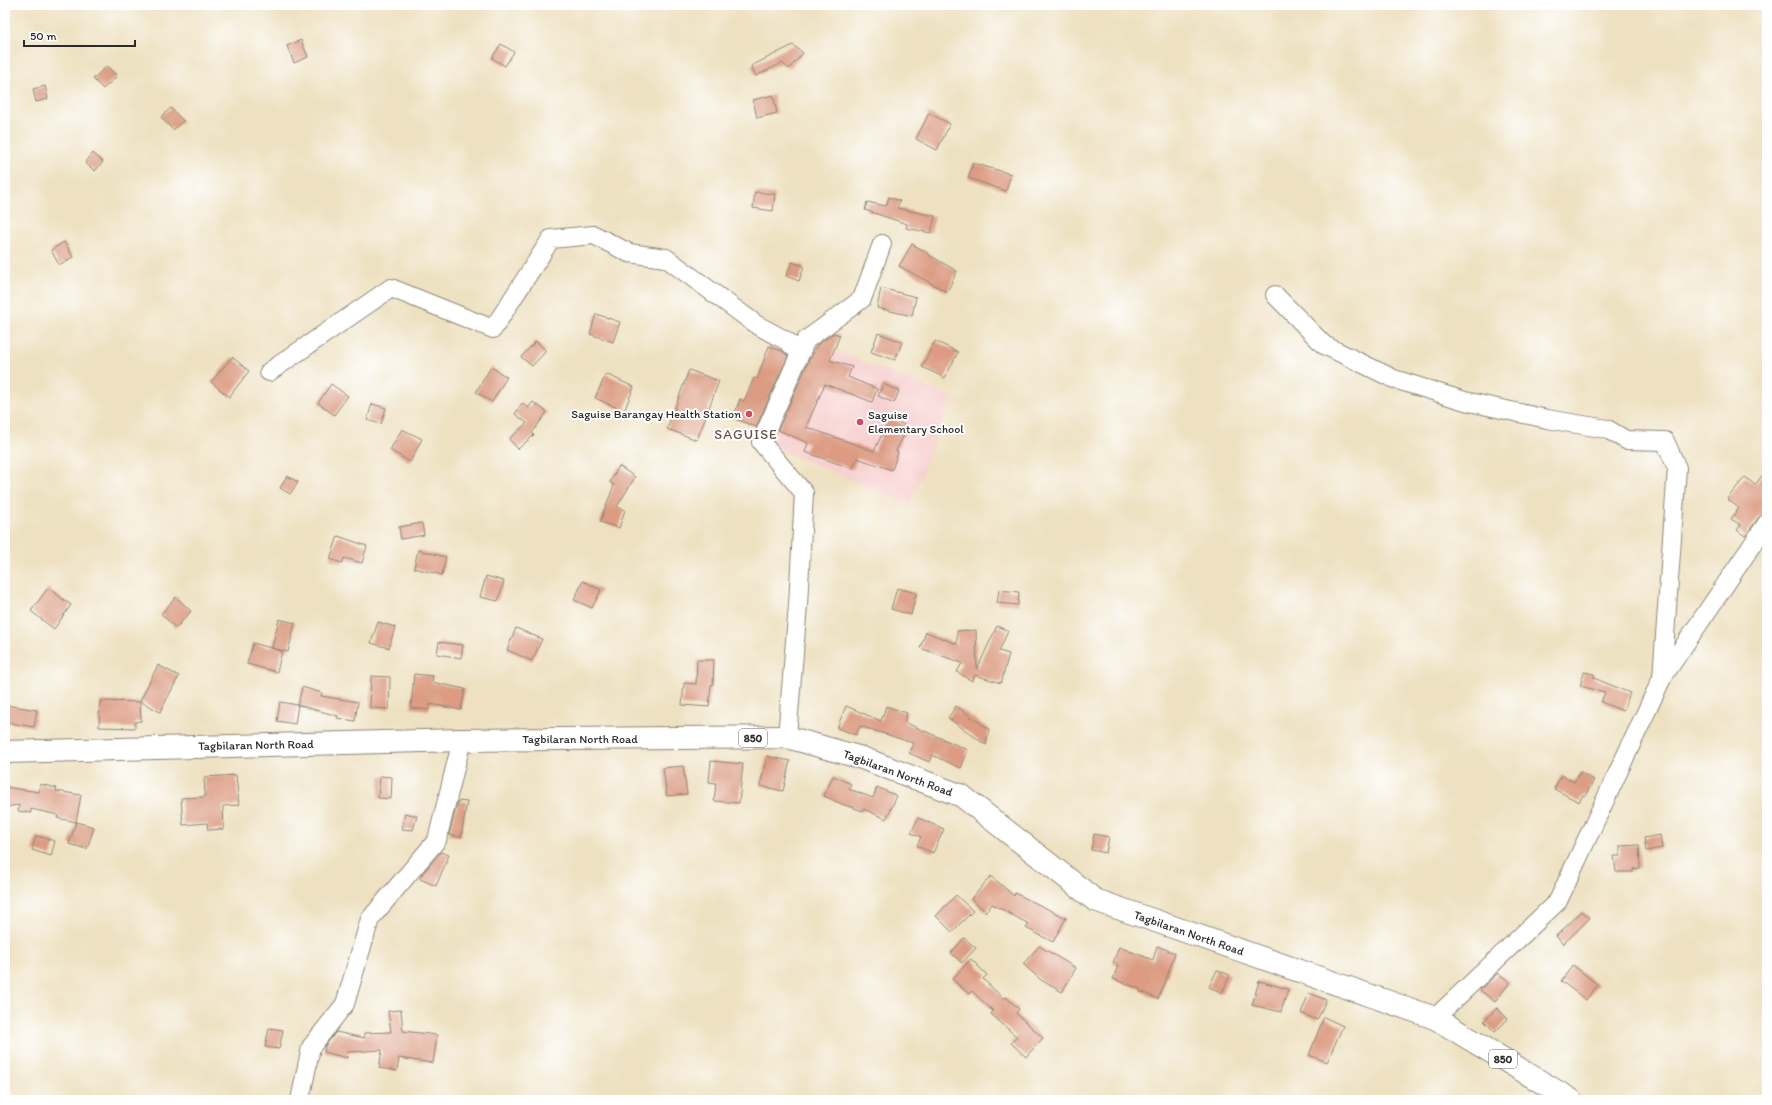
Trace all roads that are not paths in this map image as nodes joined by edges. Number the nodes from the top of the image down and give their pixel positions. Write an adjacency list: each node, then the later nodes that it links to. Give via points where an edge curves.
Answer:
1 (882, 244): 3 (street, via 862,298 806,340)
2 (1275, 295): 6 (street, via 1324,345 1394,379 1465,401 1547,419 1607,428 1626,440 1665,441 1677,468)
3 (800, 353): 4 (street, via 787,341 757,325 666,258 629,253 594,235 551,240 493,329 390,288); 7 (street, via 761,442 804,493)
4 (269, 372)
5 (1767, 523): 6 (street)
6 (1662, 678): 10 (street, via 1558,901)
7 (787, 737): 8 (main road, Tagbilaran North Road / 850); 10 (main road, Tagbilaran North Road / 850, via 862,758 962,796 1095,900)
8 (462, 740): 9 (main road, Tagbilaran North Road / 850); 11 (street, via 436,840 370,920 344,1004 311,1047)
9 (5, 752)
10 (1436, 1018): 12 (main road, Tagbilaran North Road / 850)
11 (300, 1100)
12 (1571, 1100)

